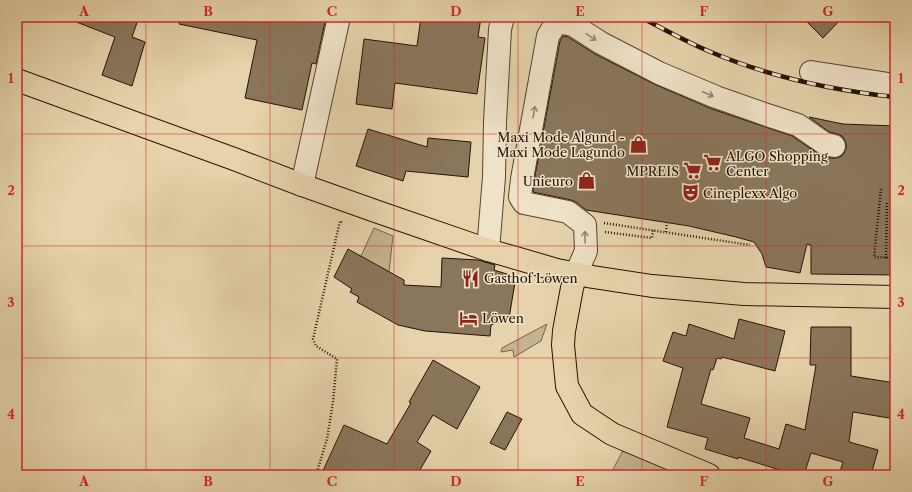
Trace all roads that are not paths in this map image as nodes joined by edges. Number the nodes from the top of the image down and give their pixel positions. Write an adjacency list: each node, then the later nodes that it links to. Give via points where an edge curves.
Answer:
1 (339, 17): 7 (street)
2 (503, 17): 8 (street, via 500,29 494,177)
3 (811, 72): 5 (street)
4 (17, 80): 7 (main road)
5 (895, 85)
6 (834, 146): 9 (street, one-way to 6, via 586,251 585,225 568,212 524,203 520,197 548,36 555,25 573,25 658,73 716,97 798,125 824,143)
7 (302, 185): 8 (main road)
8 (488, 250): 9 (main road)
9 (576, 274): 10 (main road, via 652,286 744,294); 11 (main road, via 563,345 567,386 582,414 612,434)
10 (895, 297)
11 (709, 475)

